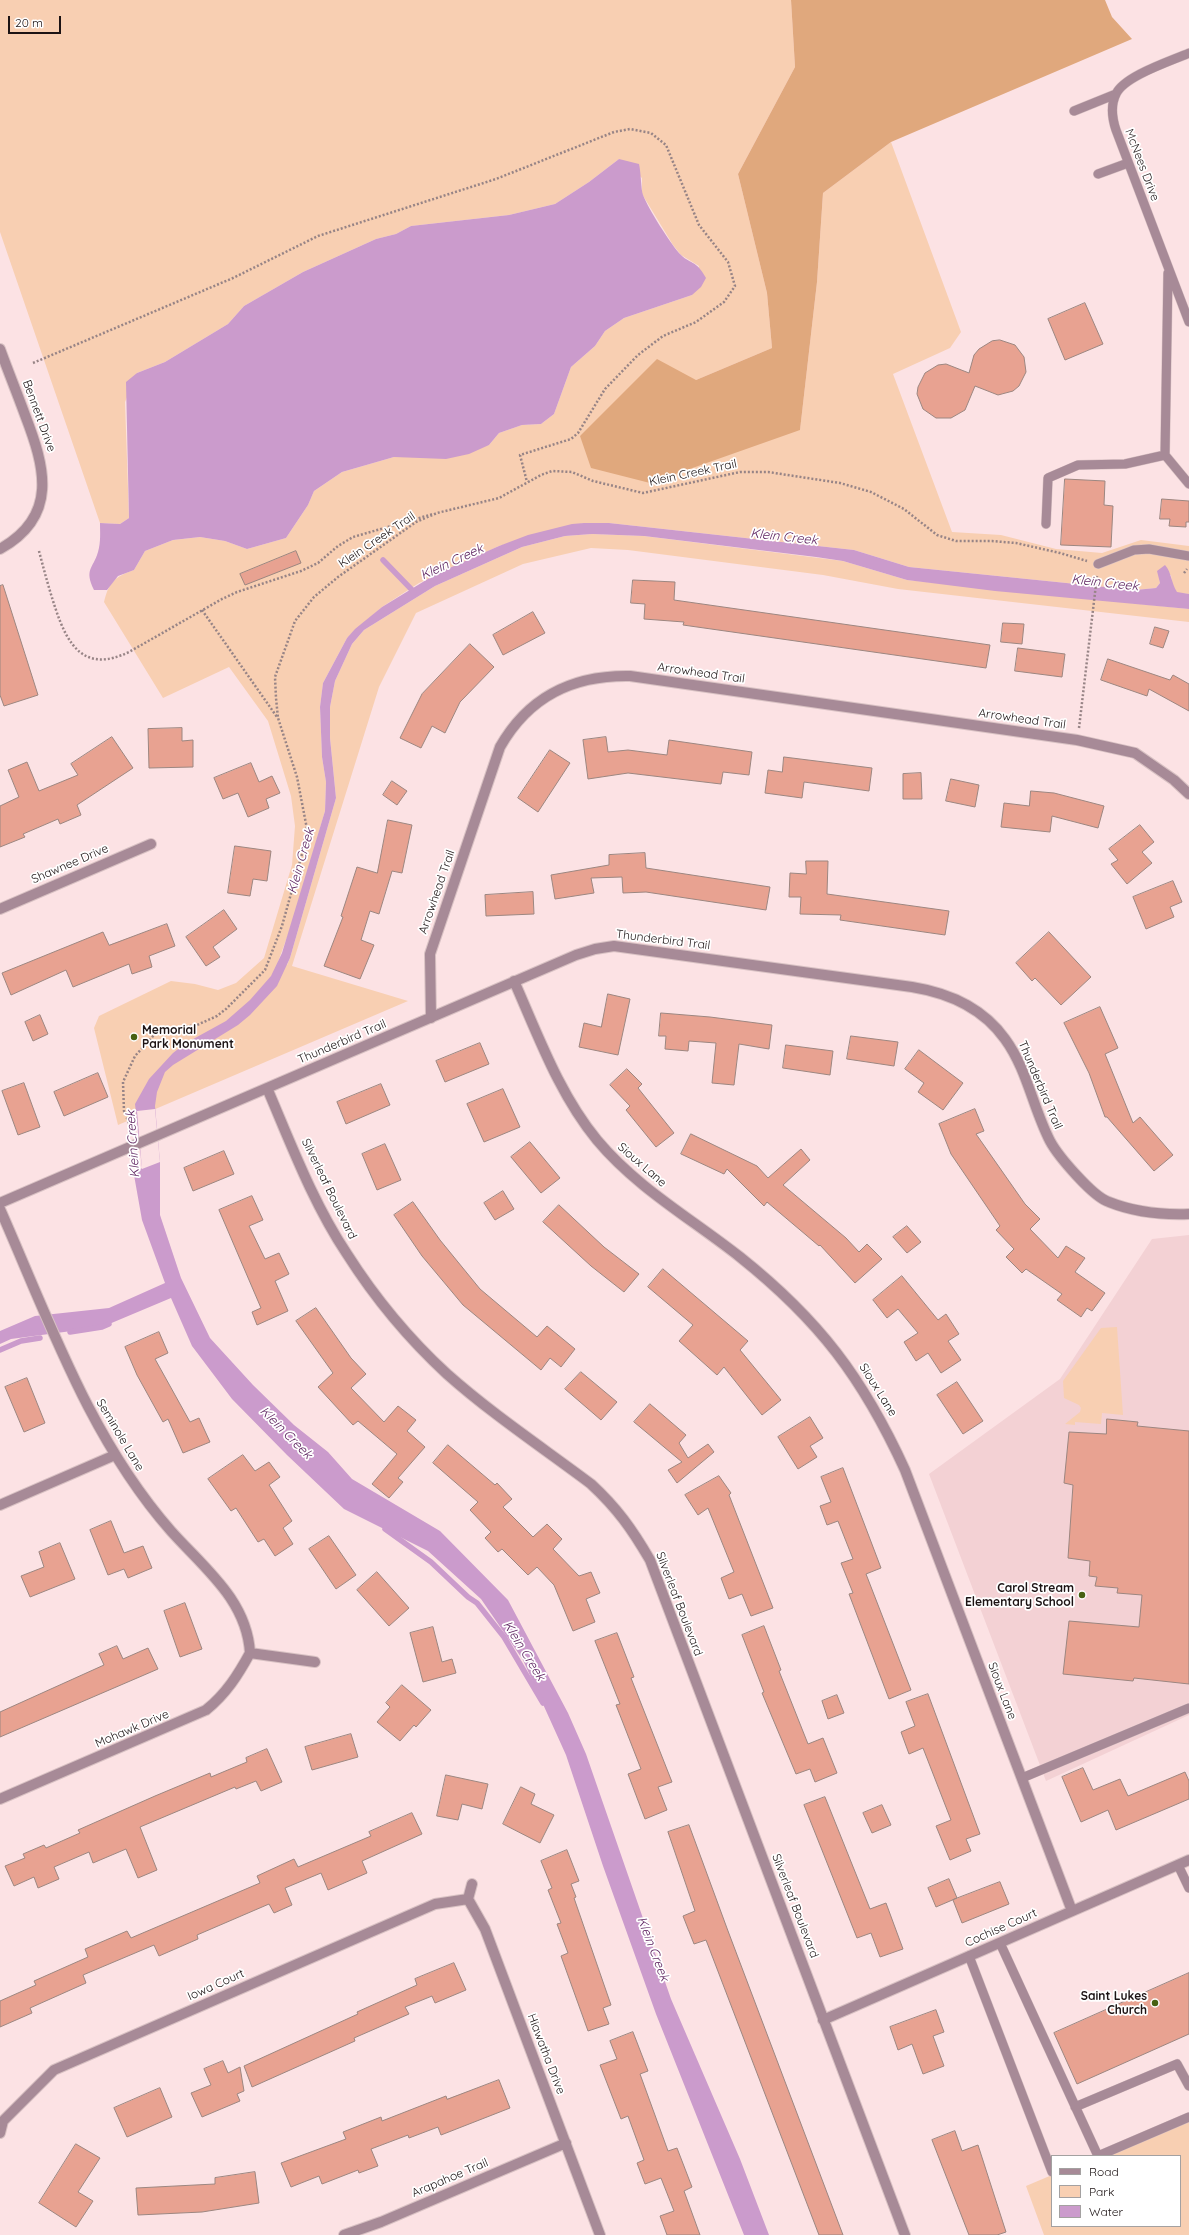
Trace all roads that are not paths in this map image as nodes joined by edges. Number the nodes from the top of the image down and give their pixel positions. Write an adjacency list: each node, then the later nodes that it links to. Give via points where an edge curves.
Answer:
1 (1189, 53): 2 (lane, via 1135,77 1121,86)
2 (1116, 94): 3 (lane); 4 (lane, McNees Drive, via 1112,114)
3 (1074, 111)
4 (1128, 163): 5 (lane); 6 (lane, McNees Drive, via 1151,235)
5 (1098, 174)
6 (1168, 268): 7 (lane, McNees Drive); 9 (lane)
7 (1189, 322)
8 (0, 348): 12 (street, Bennett Drive, via 38,450 43,475 39,504 32,520 16,538)
9 (1165, 455): 10 (lane); 11 (lane, via 1125,464 1078,465 1048,478)
10 (1189, 484)
11 (1046, 524)
12 (0, 549)
13 (1189, 556): 14 (lane, via 1149,549 1134,550)
14 (1098, 564)
15 (1189, 794): 19 (street, Arrowhead Trail, via 1174,780 1135,754 1077,740 630,676 594,678 558,690 538,702 507,734 500,747 430,954)
16 (151, 844): 17 (street, Shawnee Drive)
17 (0, 909)
18 (514, 981): 19 (street, Thunderbird Trail); 23 (street, Thunderbird Trail, via 576,955 614,946 940,993 956,998 972,1007 1004,1037 1018,1059 1050,1142 1071,1170 1107,1202 1164,1215); 29 (street, Sioux Lane, via 560,1083 576,1112 596,1139 622,1167 652,1193 780,1290 826,1338 868,1396 905,1470)
19 (431, 1018): 20 (street, Thunderbird Trail)
20 (267, 1088): 21 (street, Thunderbird Trail); 39 (street, Silverleaf Boulevard, via 311,1188 331,1226 346,1254 381,1303 414,1341 448,1374 591,1484 611,1502 630,1526 650,1560)
21 (0, 1203)
22 (0, 1209): 24 (street, Seminole Lane, via 82,1396)
23 (1189, 1214)
24 (115, 1455): 25 (street); 26 (street, Seminole Lane, via 171,1531 224,1588 246,1627)
25 (0, 1505)
26 (250, 1653): 27 (street); 30 (street, Mohawk Drive, via 220,1699 206,1710)
27 (315, 1662)
28 (1189, 1708): 29 (lane)
29 (1022, 1778): 36 (street, Sioux Lane)
30 (0, 1800)
31 (1189, 1860): 32 (street, Cochise Court)
32 (1178, 1865): 34 (lane); 36 (street, Cochise Court)
33 (472, 1884): 35 (street)
34 (1189, 1888)
35 (468, 1899): 43 (street, Iowa Court, via 435,1904 54,2070 3,2121); 44 (street, Hiawatha Drive, via 485,1929)
36 (1072, 1911): 37 (street, Cochise Court)
37 (1000, 1943): 38 (street, Cochise Court); 41 (lane)
38 (969, 1956): 39 (street, Cochise Court); 47 (lane)
39 (823, 2020): 50 (street, Silverleaf Boulevard)
40 (1189, 2086): 41 (lane, via 1178,2064)
41 (1076, 2107): 45 (lane)
42 (1189, 2117): 46 (lane)
43 (0, 2133)
44 (566, 2143): 48 (street, Arapahoe Trail, via 381,2222); 49 (street, Hiawatha Drive)
45 (1098, 2155)
46 (1100, 2155)
47 (1051, 2169)
48 (344, 2235)
49 (600, 2235)
50 (905, 2235)

